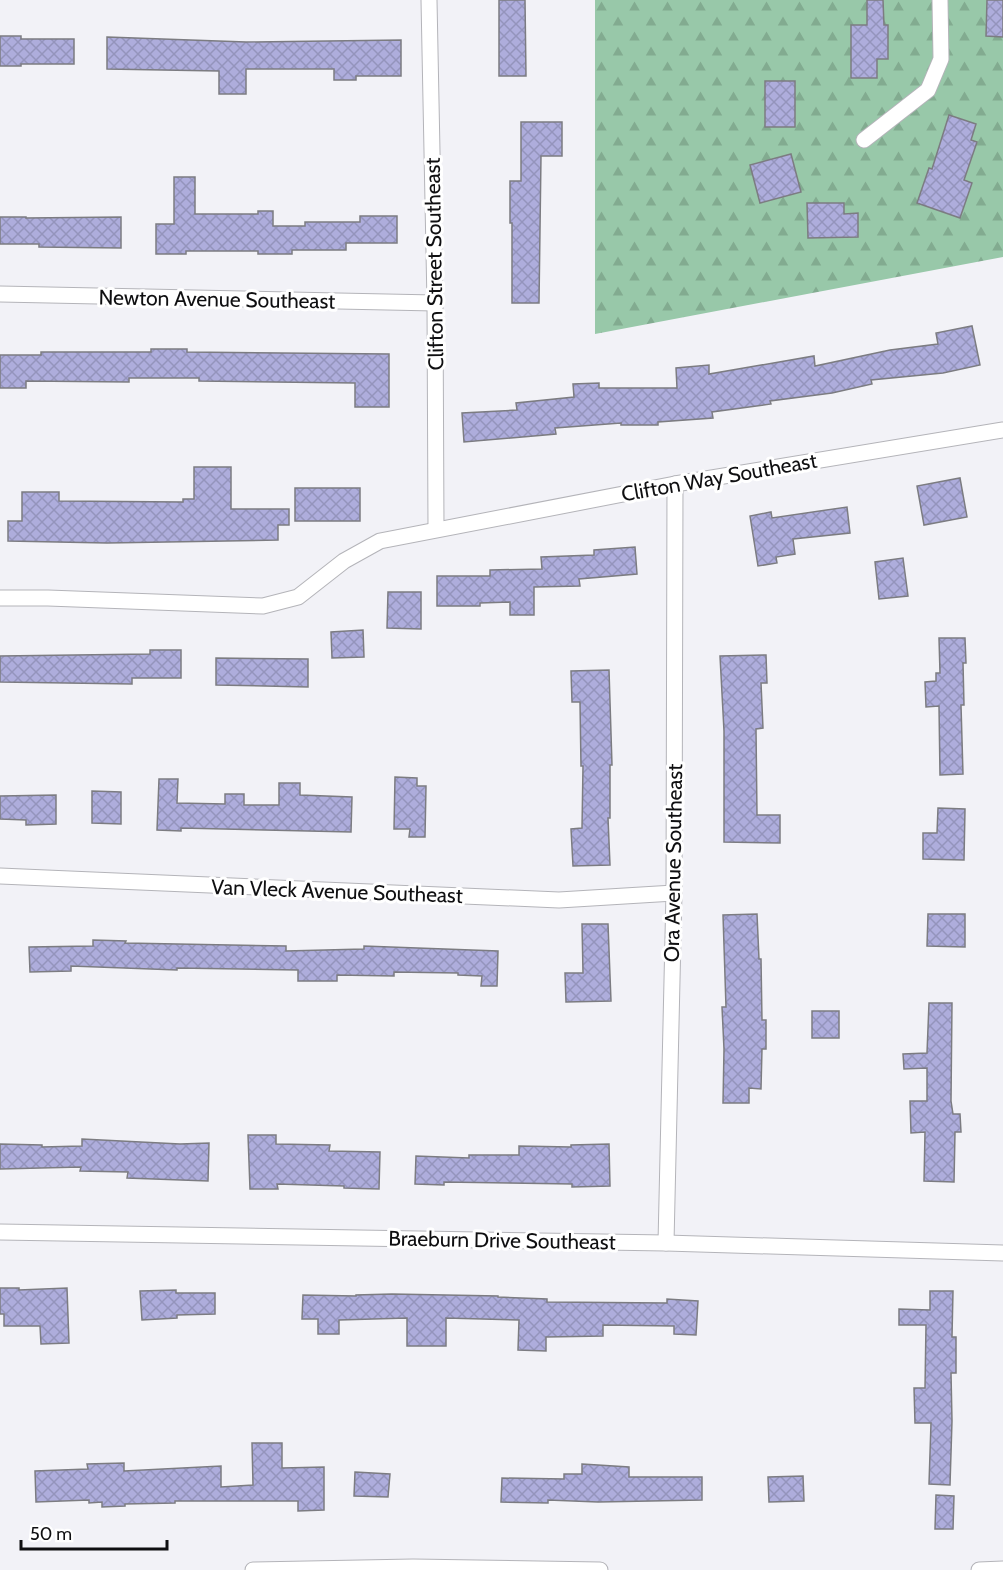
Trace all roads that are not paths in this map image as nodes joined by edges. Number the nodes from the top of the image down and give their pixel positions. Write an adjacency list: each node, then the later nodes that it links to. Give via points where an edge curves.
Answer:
1 (429, 0): 5 (street, Clifton Street Southeast)
2 (940, 0): 3 (street, via 941,59 928,90)
3 (864, 140)
4 (0, 294): 5 (street, Newton Avenue Southeast)
5 (435, 303): 8 (street, Clifton Street Southeast)
6 (1003, 429): 7 (street, Clifton Way Southeast)
7 (675, 484): 8 (street, Clifton Way Southeast); 11 (street, Ora Avenue Southeast)
8 (436, 529): 9 (street, Clifton Way Southeast, via 380,540 344,561 298,597 263,606)
9 (0, 598)
10 (0, 876): 11 (street, Van Vleck Avenue Southeast, via 559,900)
11 (674, 893): 13 (street, Ora Avenue Southeast)
12 (0, 1232): 13 (street, Braeburn Drive Southeast)
13 (666, 1243): 14 (street, Braeburn Drive Southeast)
14 (1003, 1253)
15 (1003, 1569): 18 (street)
16 (253, 1570): 17 (street, via 413,1567)
17 (600, 1570)
18 (979, 1570)

